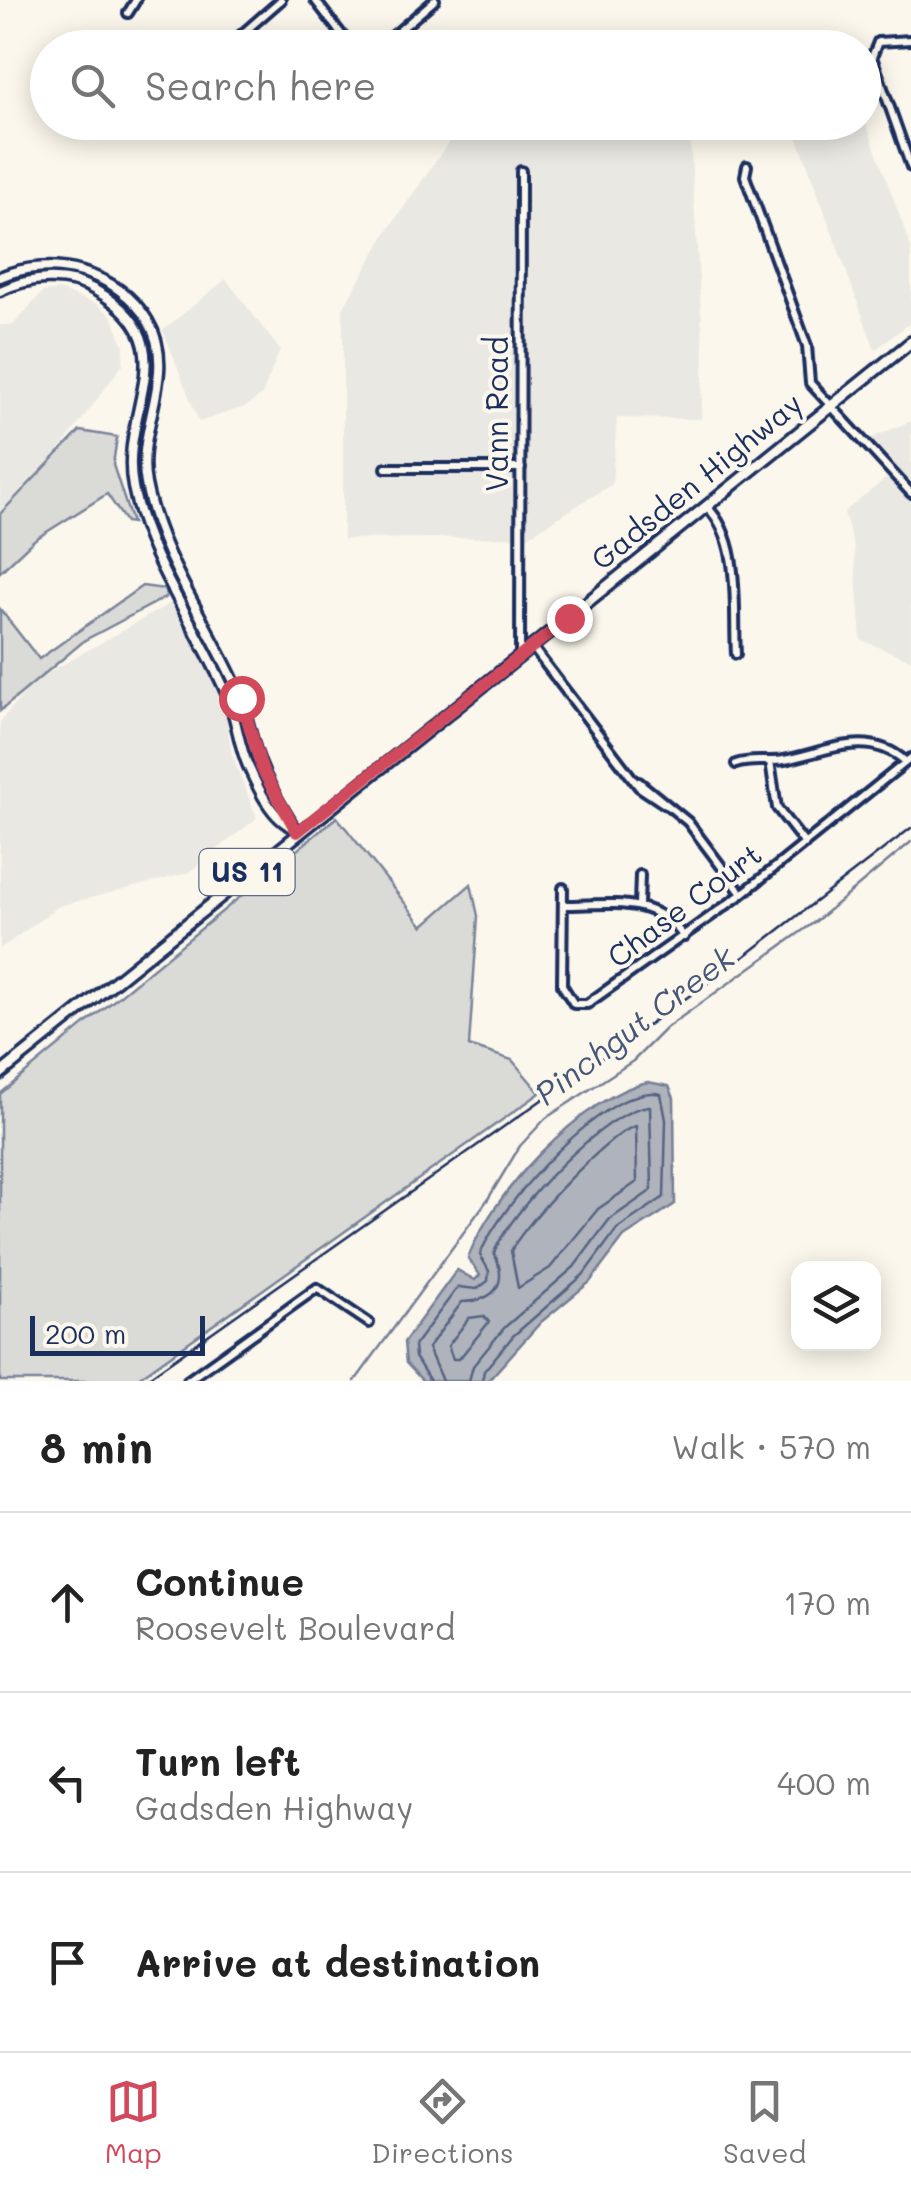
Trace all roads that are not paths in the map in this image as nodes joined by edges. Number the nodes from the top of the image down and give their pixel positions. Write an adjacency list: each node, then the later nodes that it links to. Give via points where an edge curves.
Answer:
1 (136, 0): 5 (street)
2 (281, 0): 6 (street)
3 (316, 0): 7 (street)
4 (435, 0): 8 (street)
5 (128, 13)
6 (247, 30)
7 (338, 30)
8 (400, 30)
9 (911, 40): 10 (street)
10 (881, 42)
11 (881, 82): 13 (street)
12 (747, 166): 18 (street, via 745,176 806,346 810,382)
13 (911, 166)
14 (521, 171): 20 (street, Vann Road)
15 (0, 276): 29 (street, via 52,266 92,275 127,296 152,328 160,372 143,458 152,510 235,684 262,769)
16 (0, 291): 29 (street, via 37,280 77,282 123,309 142,335 147,371 130,454 138,507 228,698 248,767 283,823)
17 (911, 342): 18 (main road, Gadsden Highway / US 11)
18 (829, 408): 21 (street); 22 (main road, Gadsden Highway / US 11)
19 (386, 468): 20 (street)
20 (521, 468): 25 (street, Vann Road)
21 (911, 493)
22 (707, 507): 23 (main road, Gadsden Highway / US 11); 24 (street, via 728,541)
23 (533, 648): 25 (main road, Gadsden Highway / US 11); 33 (street, via 639,782 688,822)
24 (736, 654)
25 (520, 658): 29 (main road, Gadsden Highway / US 11)
26 (908, 760): 27 (street, via 878,744 833,746); 30 (street, Chase Court)
27 (770, 761): 28 (street); 30 (street, via 777,808)
28 (736, 764)
29 (295, 830): 37 (main road, Gadsden Highway / US 11)
30 (806, 844): 33 (street, Chase Court)
31 (640, 876): 35 (street)
32 (563, 888): 34 (street, Chase Court)
33 (742, 894): 36 (street, Chase Court)
34 (564, 905): 35 (street); 36 (street, Chase Court, via 562,985 574,1004 598,999)
35 (639, 905): 36 (street, via 666,916)
36 (684, 937)
37 (0, 1074)
38 (369, 1323): 39 (street, via 318,1288)
39 (187, 1381)

